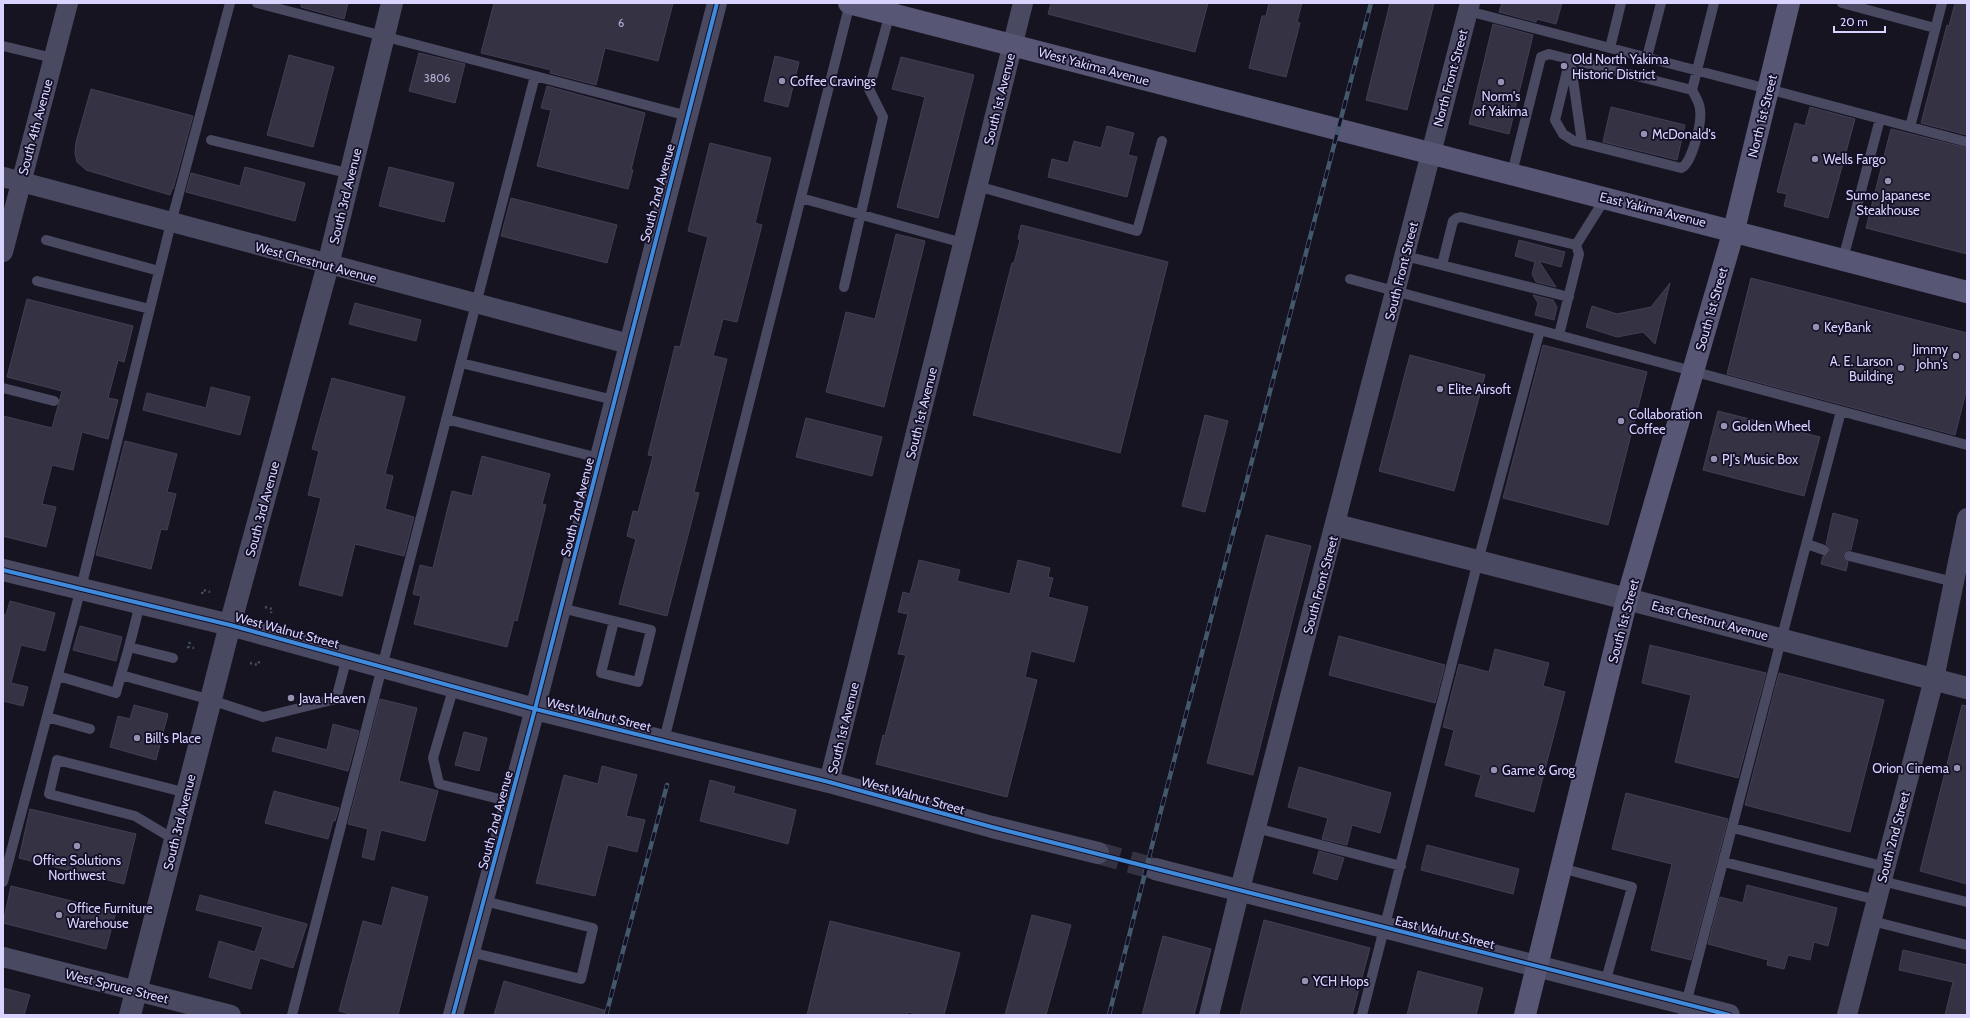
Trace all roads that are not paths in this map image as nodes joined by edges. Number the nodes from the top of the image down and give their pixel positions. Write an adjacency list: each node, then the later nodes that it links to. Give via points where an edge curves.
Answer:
1 (68, 3): 22 (street, South 4th Avenue)
2 (230, 3): 44 (lane)
3 (257, 3): 17 (lane)
4 (392, 3): 17 (street, South 3rd Avenue)
5 (717, 3): 28 (street, South 2nd Avenue)
6 (849, 3): 15 (main road, West Yakima Avenue); 41 (lane)
7 (1023, 3): 18 (street, South 1st Avenue)
8 (1621, 3): 20 (lane)
9 (1661, 3): 21 (lane)
10 (1714, 3): 24 (lane)
11 (1789, 3): 26 (main road, North 1st Street)
12 (1842, 3): 16 (lane)
13 (1942, 3): 16 (lane)
14 (1469, 7): 20 (lane); 36 (street, North Front Street)
15 (878, 8): 18 (main road, West Yakima Avenue); 43 (lane, via 869,89 883,117)
16 (1935, 28): 30 (lane)
17 (384, 37): 25 (lane); 38 (street, South 3rd Avenue)
18 (1012, 45): 31 (main road, West Yakima Avenue); 40 (street, South 1st Avenue)
19 (3, 46): 22 (lane)
20 (1610, 48): 21 (lane)
21 (1646, 57): 24 (lane)
22 (53, 58): 39 (street, South 4th Avenue)
23 (1570, 59): 27 (lane); 35 (lane); 35 (lane, via 1555,120 1563,134); 37 (lane, via 1549,54 1541,58)
24 (1697, 70): 26 (lane); 27 (lane)
25 (535, 76): 28 (lane); 61 (lane)
26 (1768, 88): 29 (lane); 45 (main road, North 1st Street)
27 (1692, 90): 35 (lane, via 1701,116 1692,155 1684,167)
28 (688, 116): 65 (street, South 2nd Avenue)
29 (1880, 119): 30 (lane); 51 (lane)
30 (1910, 127): 34 (lane)
31 (1338, 129): 36 (main road, East Yakima Avenue)
32 (211, 140): 38 (lane)
33 (1162, 141): 40 (lane, via 1137,231)
34 (1967, 142)
35 (1582, 143)
36 (1430, 154): 37 (main road, East Yakima Avenue); 50 (street, South Front Street)
37 (1512, 173): 42 (main road, East Yakima Avenue)
38 (351, 174): 52 (street, South 3rd Avenue)
39 (12, 180): 44 (street, West Chestnut Avenue); 49 (street, South 4th Avenue)
40 (977, 186): 47 (street, South 1st Avenue)
41 (801, 198): 43 (lane); 103 (lane)
42 (1606, 198): 45 (main road, East Yakima Avenue); 48 (lane)
43 (860, 215): 47 (lane); 57 (lane)
44 (171, 223): 52 (street, West Chestnut Avenue); 54 (lane)
45 (1734, 230): 51 (main road, East Yakima Avenue); 67 (main road, South 1st Street)
46 (46, 240): 54 (lane)
47 (963, 243): 104 (street, South 1st Avenue)
48 (1576, 246): 53 (lane, via 1461,217 1453,221); 60 (lane, via 1580,254)
49 (3, 252)
50 (1405, 256): 53 (lane); 58 (street, South Front Street)
51 (1843, 259): 59 (main road, East Yakima Avenue)
52 (328, 265): 61 (street, West Chestnut Avenue); 88 (street, South 3rd Avenue)
53 (1442, 265): 60 (lane)
54 (159, 271): 62 (lane)
55 (1350, 279): 58 (lane)
56 (37, 281): 62 (lane)
57 (844, 287)
58 (1395, 291): 63 (lane); 76 (street, South Front Street)
59 (1967, 292)
60 (1569, 297): 64 (lane)
61 (476, 304): 65 (street, West Chestnut Avenue); 66 (lane)
62 (150, 309): 83 (lane)
63 (1540, 330): 64 (lane); 80 (lane)
64 (1559, 335): 67 (lane)
65 (628, 344): 69 (street, South 2nd Avenue)
66 (460, 363): 69 (lane); 72 (lane)
67 (1693, 371): 71 (lane); 84 (main road, South 1st Street)
68 (3, 388): 70 (lane)
69 (614, 400): 74 (street, South 2nd Avenue)
70 (54, 401)
71 (1841, 411): 73 (lane); 77 (lane)
72 (446, 419): 74 (lane); 93 (lane)
73 (1967, 445)
74 (599, 458): 86 (street, South 2nd Avenue)
75 (1967, 518): 82 (street, South 2nd Street)
76 (1336, 525): 80 (street, East Chestnut Avenue); 107 (street, South Front Street)
77 (1807, 544): 78 (lane); 89 (lane)
78 (1824, 550)
79 (1849, 556): 82 (lane)
80 (1478, 561): 84 (street, East Chestnut Avenue); 112 (lane)
81 (3, 570): 83 (street, West Walnut Street)
82 (1954, 582): 96 (street, South 2nd Street)
83 (81, 588): 85 (street, West Walnut Street); 95 (lane)
84 (1627, 599): 89 (street, East Chestnut Avenue); 113 (main road, South 1st Street)
85 (140, 604): 88 (street, West Walnut Street); 90 (lane)
86 (561, 608): 87 (lane); 100 (street, South 2nd Avenue)
87 (614, 621): 87 (lane, via 601,673 638,682 651,630)
88 (230, 625): 91 (street, West Walnut Street); 99 (street, South 3rd Avenue)
89 (1782, 640): 96 (street, East Chestnut Avenue); 108 (lane)
90 (129, 647): 92 (lane); 94 (lane)
91 (347, 657): 93 (street, West Walnut Street); 99 (lane, via 336,699 263,717)
92 (173, 658)
93 (382, 667): 97 (street, West Walnut Street); 132 (lane)
94 (121, 675): 95 (lane, via 116,693); 99 (lane)
95 (58, 676): 101 (lane)
96 (1934, 679): 98 (street, East Chestnut Avenue); 115 (street, South 2nd Street)
97 (454, 686): 100 (street, West Walnut Street); 106 (lane, via 433,758 439,784)
98 (1967, 688)
99 (211, 700): 105 (street, South 3rd Avenue)
100 (535, 709): 103 (street, West Walnut Street); 106 (street, South 2nd Avenue)
101 (47, 717): 102 (lane); 116 (lane)
102 (90, 729)
103 (664, 740): 104 (street, West Walnut Street)
104 (829, 782): 110 (street, West Walnut Street)
105 (187, 793): 109 (street, South 3rd Avenue); 109 (lane, via 57,760 49,794 135,816)
106 (510, 802): 119 (street, South 2nd Avenue)
107 (1256, 828): 112 (lane); 117 (street, South Front Street)
108 (1733, 828): 111 (lane); 115 (lane)
109 (175, 840): 128 (street, South 3rd Avenue)
110 (1098, 853)
111 (1724, 862): 118 (lane); 129 (lane)
112 (1401, 866): 122 (lane)
113 (1561, 868): 126 (main road, South 1st Street); 127 (lane, via 1632,888)
114 (1155, 869): 117 (street, East Walnut Street)
115 (1884, 874): 118 (street, South 2nd Street); 120 (lane)
116 (3, 882)
117 (1240, 889): 122 (street, East Walnut Street); 134 (street, South Front Street)
118 (1877, 900): 121 (street, South 2nd Street)
119 (484, 901): 124 (street, South 2nd Avenue); 124 (lane, via 593,928 581,979)
120 (1967, 902)
121 (1872, 920): 123 (lane); 138 (street, South 2nd Street)
122 (1386, 927): 126 (street, East Walnut Street); 135 (lane)
123 (1967, 945)
124 (470, 952): 133 (street, South 2nd Avenue)
125 (3, 957): 128 (street, West Spruce Street)
126 (1537, 966): 127 (street, East Walnut Street); 136 (main road, South 1st Street)
127 (1605, 983): 129 (street, East Walnut Street)
128 (136, 990): 130 (street, South 3rd Avenue); 131 (street, West Spruce Street)
129 (1685, 1010): 137 (street, East Walnut Street)
130 (130, 1015)
131 (231, 1015)
132 (292, 1015)
133 (454, 1015)
134 (1209, 1015)
135 (1362, 1015)
136 (1525, 1015)
137 (1729, 1015)
138 (1847, 1015)

